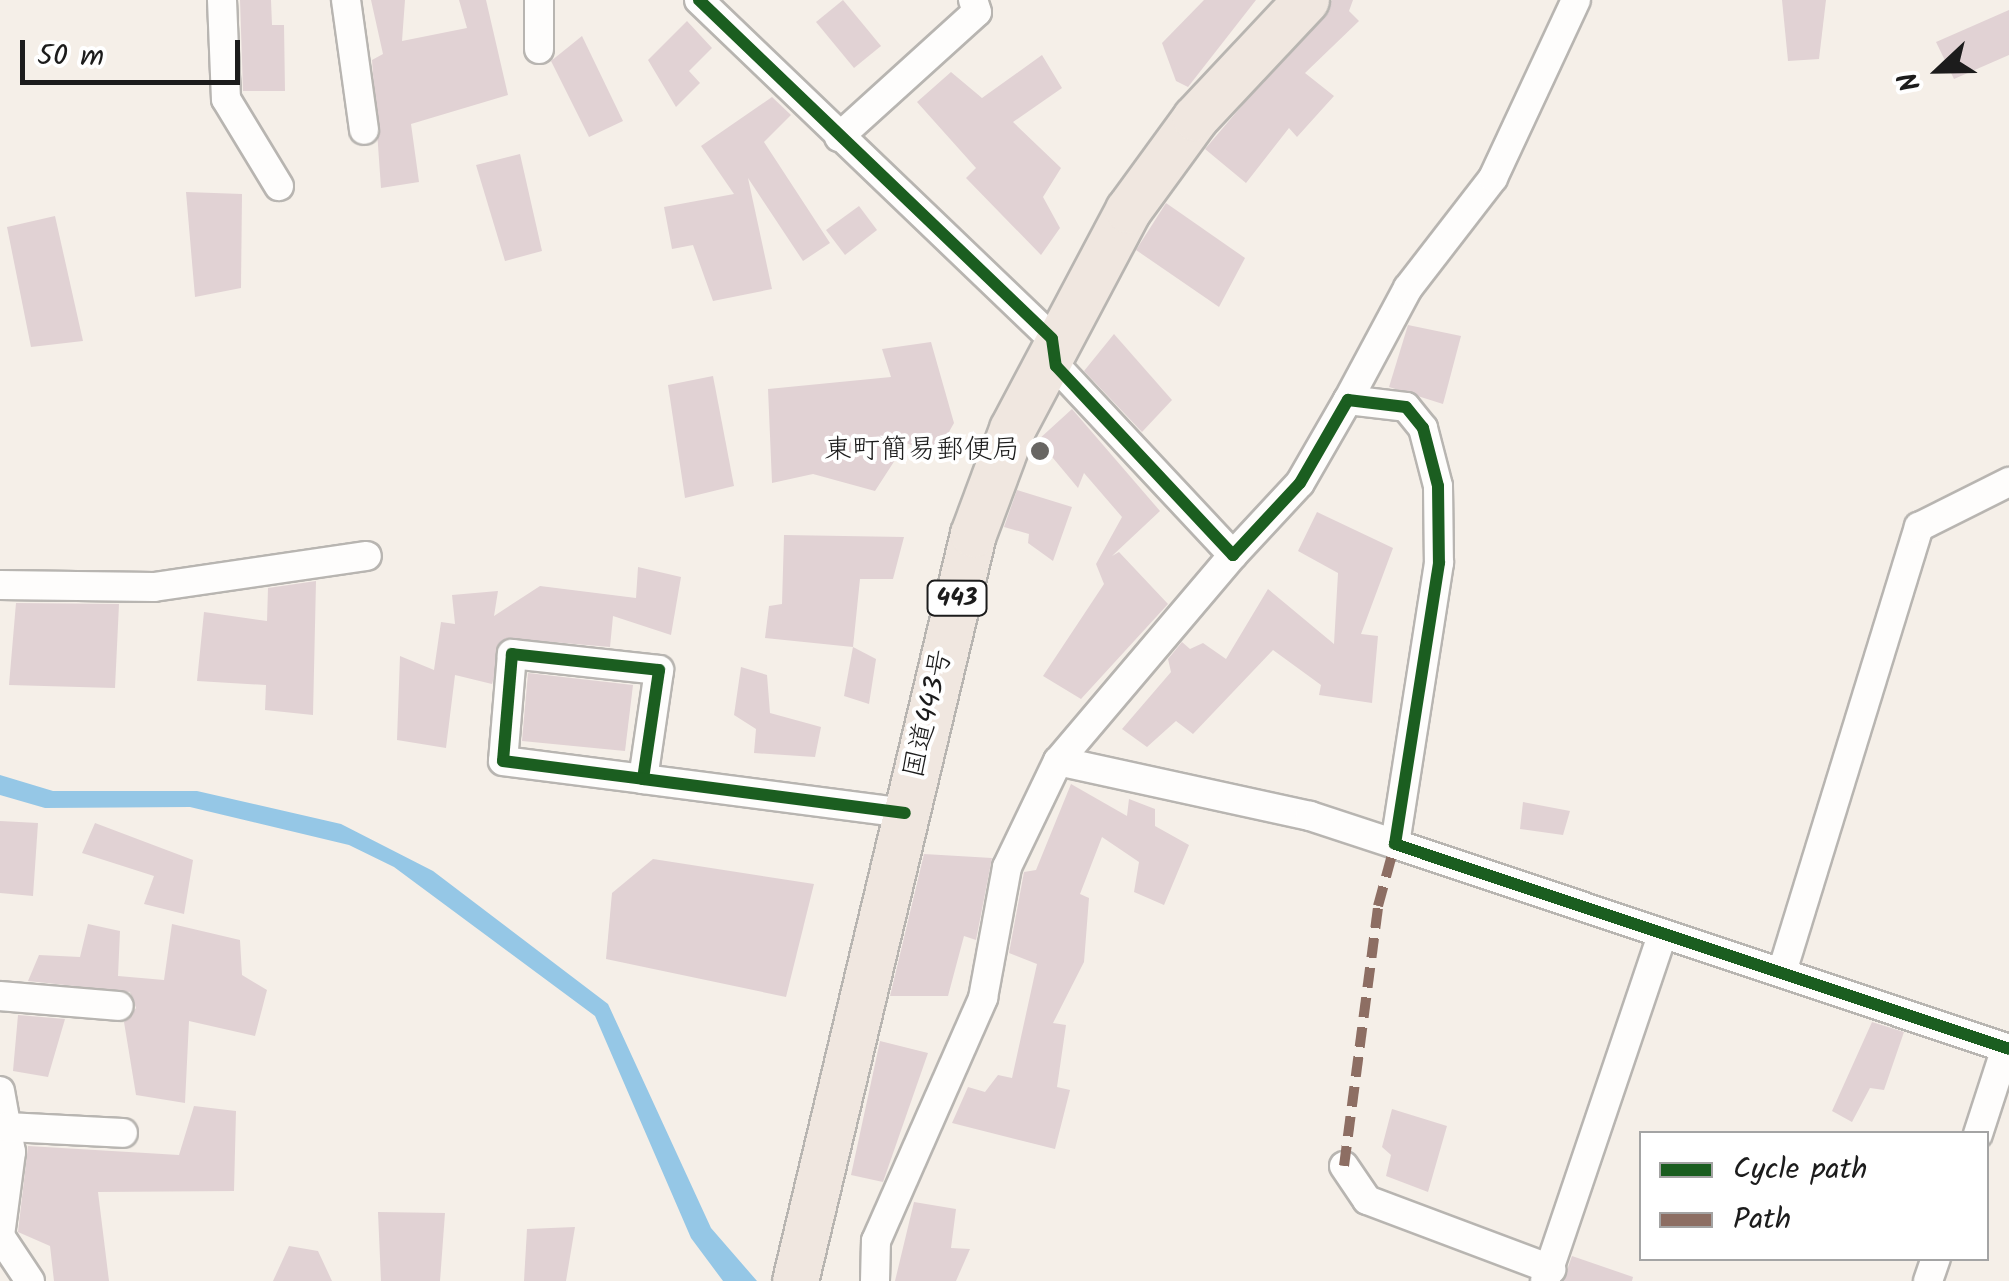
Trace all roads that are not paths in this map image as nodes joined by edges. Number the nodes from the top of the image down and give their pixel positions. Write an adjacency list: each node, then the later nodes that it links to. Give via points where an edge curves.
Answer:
1 (222, 0): 11 (street, via 226,99)
2 (346, 0): 9 (street)
3 (539, 0): 8 (street)
4 (699, 0): 10 (street)
5 (973, 0): 10 (street, via 977,12)
6 (1306, 0): 12 (highway, 国道443号 / 443, via 1196,118)
7 (1576, 0): 13 (street, via 1493,178 1408,288)
8 (539, 48)
9 (364, 130)
10 (839, 137): 12 (street)
11 (279, 186)
12 (1052, 339): 15 (street, via 1056,366); 20 (highway, 国道443号 / 443, via 973,534)
13 (1348, 400): 15 (street, via 1300,483); 21 (street, via 1406,407 1423,428 1438,486 1439,563)
14 (2009, 482): 23 (street, via 1919,527)
15 (1233, 555): 18 (street)
16 (367, 556): 17 (street, via 154,587)
17 (0, 585)
18 (1058, 761): 21 (street, via 1310,816); 35 (street, via 1007,867 982,998 876,1240)
19 (642, 779): 19 (street, via 502,761 512,654 659,670); 20 (street)
20 (906, 813): 34 (highway, 国道443号 / 443)
21 (1396, 844): 22 (street)
22 (1662, 936): 23 (street); 32 (street)
23 (1782, 972): 26 (street)
24 (0, 996): 25 (street)
25 (118, 1006)
26 (2008, 1049): 29 (street)
27 (0, 1091): 28 (street)
28 (6, 1127): 30 (street); 33 (street, via 0,1236)
29 (1979, 1131)
30 (123, 1132)
31 (1344, 1166): 32 (street, via 1368,1200)
32 (1548, 1275)
33 (30, 1281)
34 (794, 1281)
35 (874, 1281)

